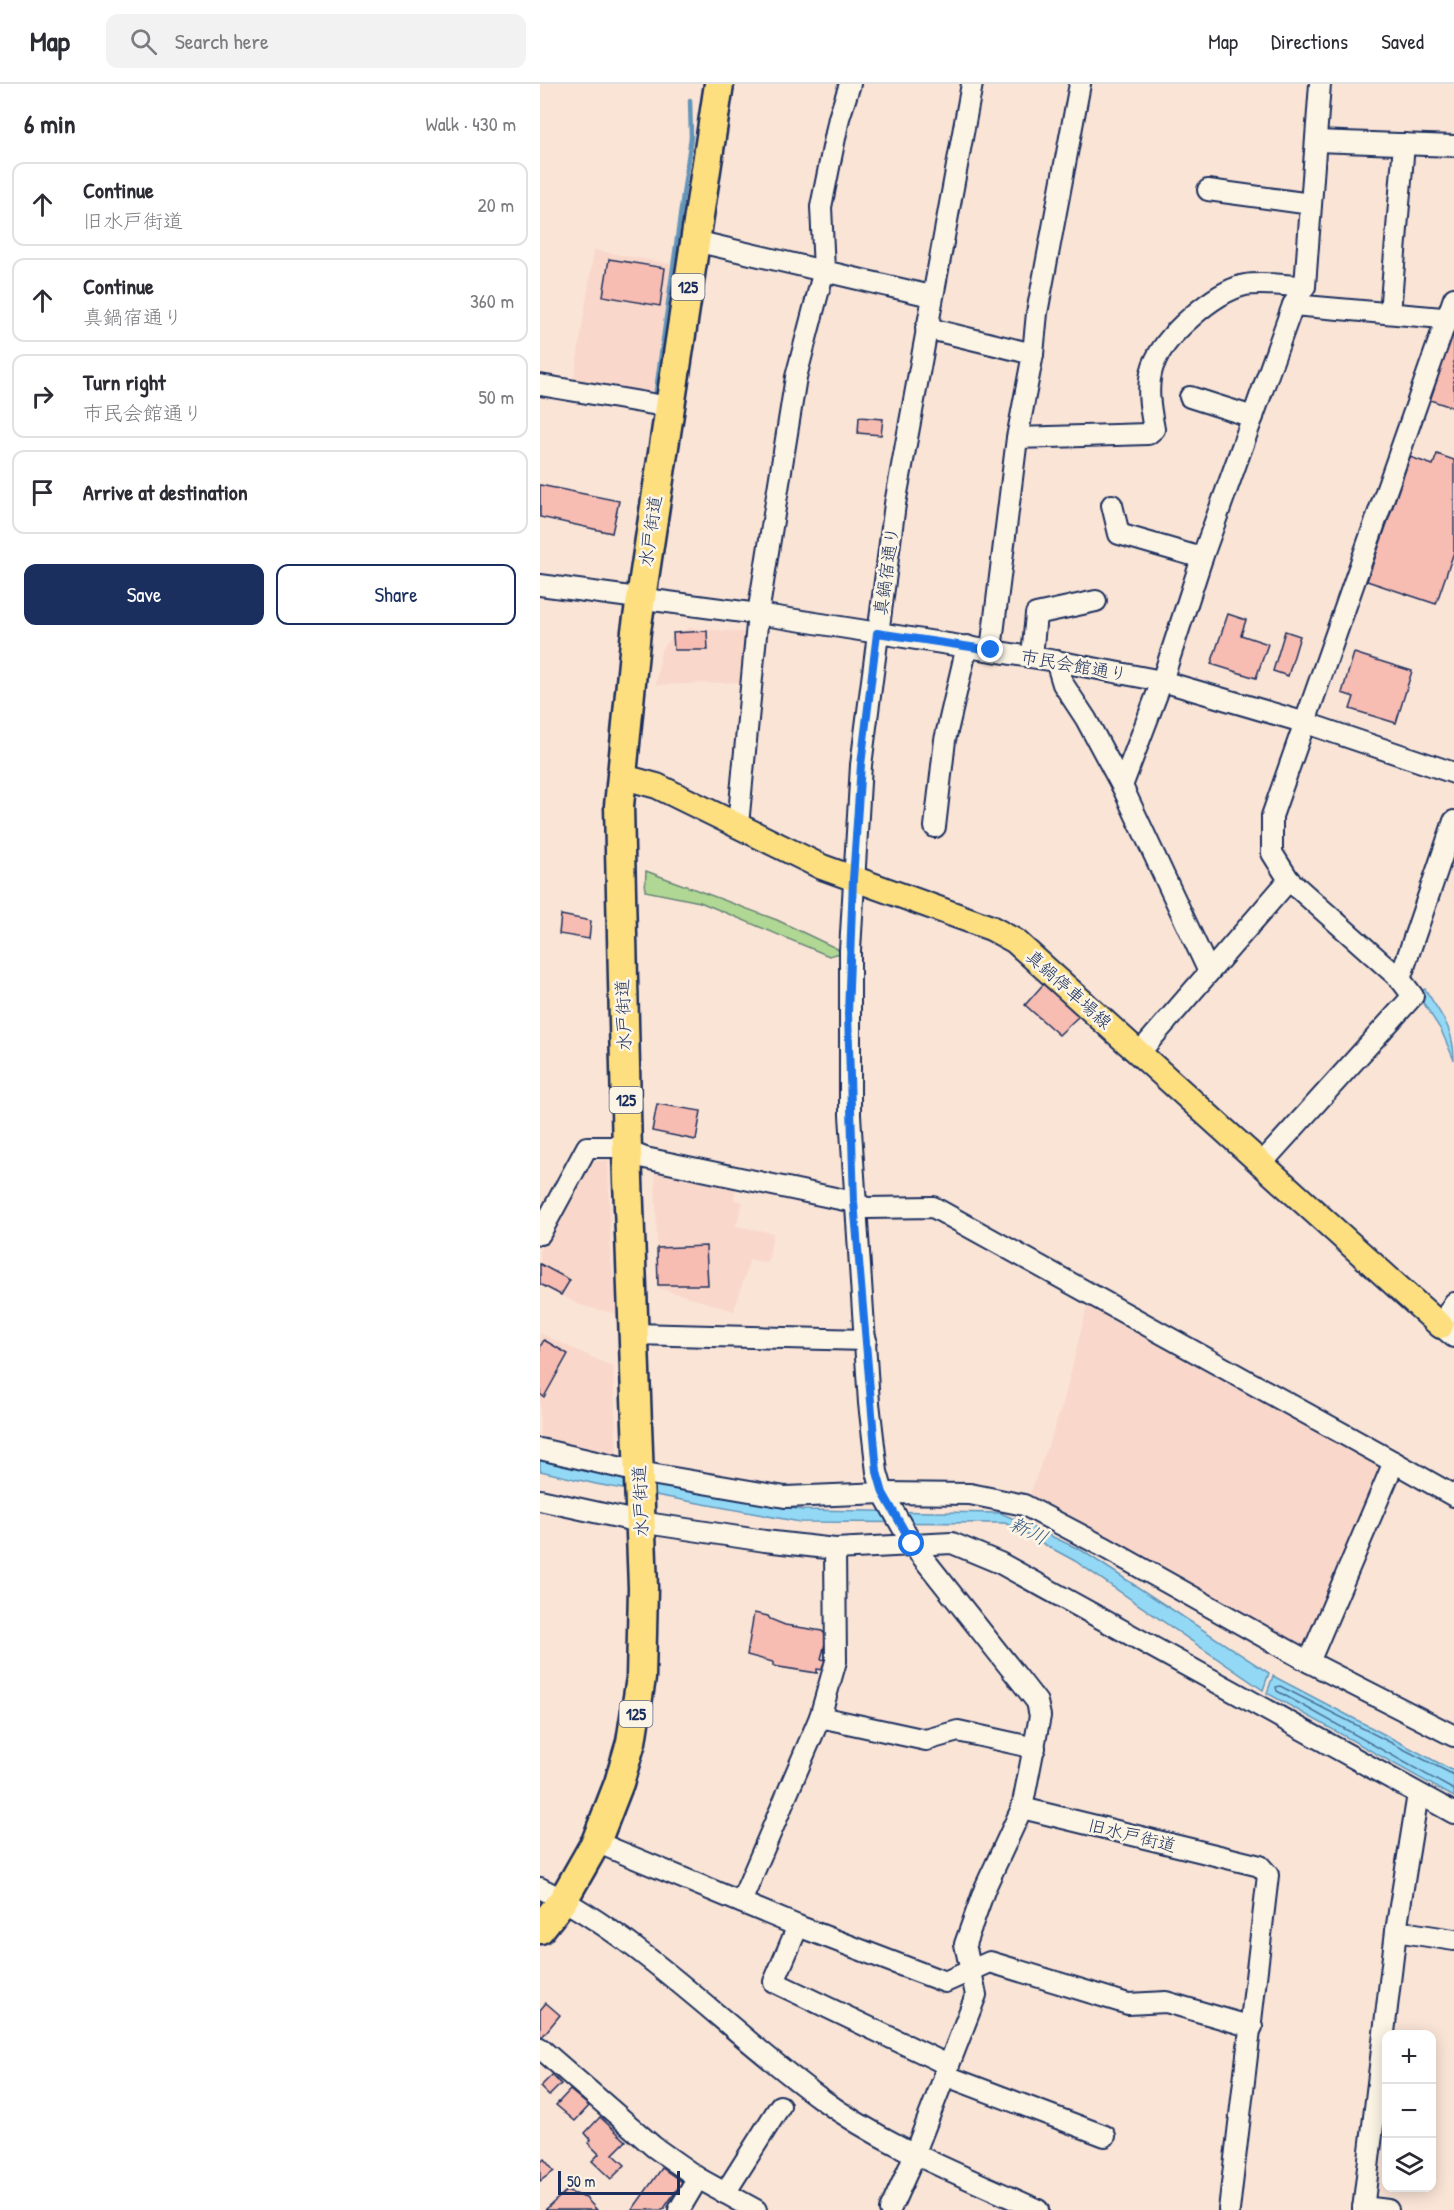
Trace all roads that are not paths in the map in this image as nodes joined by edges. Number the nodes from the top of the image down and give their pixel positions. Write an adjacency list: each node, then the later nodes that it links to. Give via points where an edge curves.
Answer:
1 (850, 84): 12 (street, via 821,207)
2 (972, 84): 14 (street, 真鍋宿通り)
3 (1080, 84): 20 (street, via 1037,313)
4 (1320, 84): 6 (street)
5 (716, 86): 11 (highway, 水戸街道 / 125)
6 (1316, 141): 7 (street); 10 (street)
7 (1404, 144): 8 (street); 17 (street)
8 (1454, 146)
9 (1208, 190): 10 (street)
10 (1311, 204): 13 (street)
11 (695, 241): 12 (street); 23 (highway, 水戸街道 / 125)
12 (824, 270): 14 (street); 31 (street, via 795,377)
13 (1305, 286): 16 (street); 25 (street, via 1245,285 1196,313 1169,341 1154,366 1148,397 1154,429 1148,434)
14 (931, 296): 19 (street, 真鍋宿通り)
15 (1454, 298): 18 (street)
16 (1293, 305): 17 (street); 24 (street)
17 (1390, 313): 18 (street)
18 (1451, 318): 38 (street)
19 (926, 328): 20 (street); 32 (street, 真鍋宿通り)
20 (1034, 354): 25 (street)
21 (540, 385): 23 (street)
22 (1190, 397): 24 (street)
23 (670, 407): 29 (highway, 水戸街道 / 125)
24 (1253, 417): 27 (street)
25 (1017, 438): 34 (street)
26 (1112, 505): 27 (street, via 1119,534)
27 (1202, 558): 37 (street)
28 (540, 585): 29 (street, 市民会館通り)
29 (641, 597): 31 (street, 市民会館通り); 40 (highway, 水戸街道 / 125)
30 (1096, 602): 35 (street, via 1036,614)
31 (758, 614): 32 (street, 市民会館通り); 43 (street)
32 (877, 633): 33 (street, 市民会館通り); 45 (street, 真鍋宿通り, via 861,765)
33 (967, 646): 34 (street, 市民会館通り); 44 (street, via 945,740)
34 (991, 650): 35 (street, 市民会館通り)
35 (1032, 657): 36 (street, 市民会館通り)
36 (1056, 661): 37 (street, 市民会館通り); 41 (street, via 1063,684)
37 (1162, 681): 38 (street, 市民会館通り); 41 (street)
38 (1306, 723): 39 (street, 市民会館通り); 46 (street, via 1272,816 1272,853)
39 (1454, 773)
40 (620, 776): 43 (main road, 真鍋停車場線, via 657,786); 50 (highway, 水戸街道 / 125)
41 (1122, 786): 47 (street)
42 (1454, 821): 48 (street)
43 (738, 825): 45 (main road, 真鍋停車場線)
44 (935, 827)
45 (853, 879): 49 (main road, 真鍋停車場線, via 991,928 1015,941); 52 (street, 真鍋宿通り, via 848,1014)
46 (1289, 880): 47 (street); 48 (street)
47 (1209, 972): 49 (street)
48 (1400, 979): 51 (street, via 1413,996)
49 (1140, 1052): 51 (main road, 真鍋停車場線)
50 (627, 1152): 52 (street); 53 (street, via 617,1147 587,1147); 56 (highway, 水戸街道 / 125)
51 (1261, 1164): 55 (main road, 真鍋停車場線)
52 (854, 1202): 57 (street, 真鍋宿通り); 59 (street, via 866,1208 933,1207)
53 (540, 1234)
54 (1454, 1303): 55 (street)
55 (1447, 1331)
56 (634, 1334): 57 (street); 60 (highway, 水戸街道 / 125)
57 (866, 1340): 62 (street, 真鍋宿通り, via 873,1442)
58 (540, 1449): 60 (street)
59 (1394, 1462): 61 (street); 67 (street)
60 (639, 1474): 62 (street, via 785,1497); 64 (highway, 水戸街道 / 125)
61 (1454, 1497)
62 (887, 1499): 65 (street); 67 (street, via 969,1494 1024,1505)
63 (540, 1500): 64 (street)
64 (640, 1518): 66 (street, via 765,1541); 74 (highway, 水戸街道 / 125, via 644,1629 637,1711 619,1783)
65 (909, 1539): 66 (street); 70 (street, via 1037,1702 1040,1716); 71 (street, via 952,1543 1000,1563)
66 (835, 1549): 68 (street, via 836,1661)
67 (1309, 1662): 69 (street)
68 (819, 1717): 70 (street, via 926,1740 958,1731); 76 (street)
69 (1454, 1736)
70 (1035, 1748): 72 (street)
71 (1418, 1794): 73 (street); 79 (street)
72 (1022, 1808): 81 (street, via 985,1888 965,1944); 82 (street, 旧水戸街道, via 1264,1868 1269,1881)
73 (1454, 1813)
74 (596, 1842): 75 (highway, 水戸街道 / 125); 76 (street)
75 (551, 1894): 78 (highway, 水戸街道 / 125); 87 (street, via 655,1964 821,2099)
76 (741, 1902): 77 (street)
77 (798, 1926): 81 (street, via 945,1982); 84 (street, via 774,1982)
78 (540, 1929)
79 (1396, 1931): 80 (street); 90 (street)
80 (1454, 1940)
81 (969, 1971): 82 (street, via 990,1962 1128,2004 1166,2001); 84 (street, via 976,1995)
82 (1252, 2027): 95 (street, 旧水戸街道)
83 (540, 2048): 88 (street, via 654,2147)
84 (946, 2070): 86 (street); 87 (street)
85 (780, 2106): 89 (street)
86 (1105, 2136)
87 (914, 2154): 93 (street); 94 (street)
88 (698, 2178): 89 (street); 91 (street)
89 (725, 2193): 92 (street)
90 (1363, 2208): 96 (street)
91 (679, 2210)
92 (756, 2210)
93 (890, 2210)
94 (1038, 2210)
95 (1229, 2210)
96 (1388, 2210)

